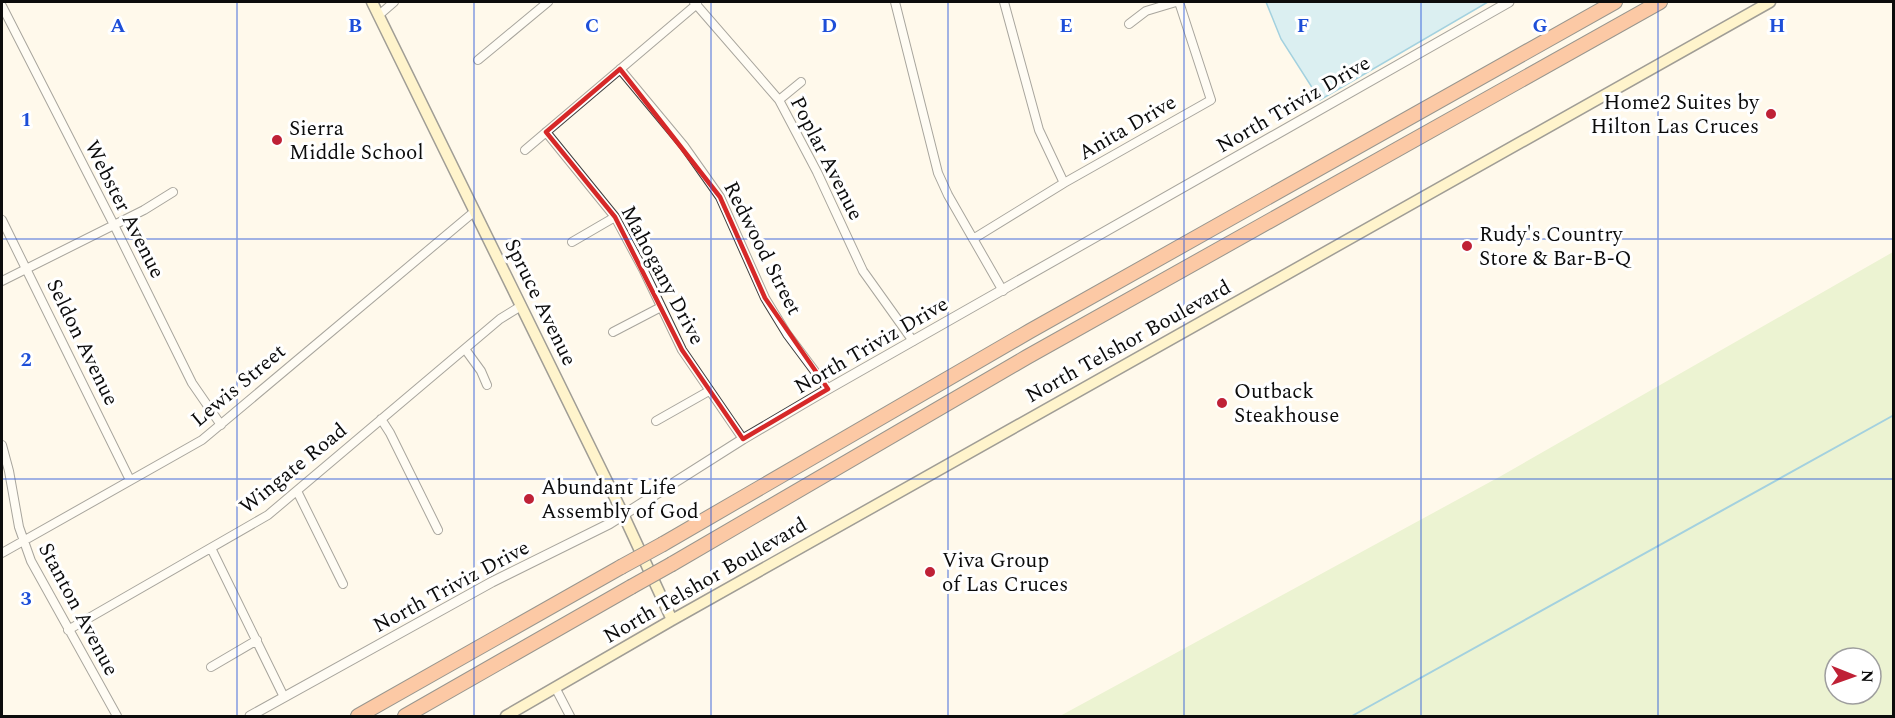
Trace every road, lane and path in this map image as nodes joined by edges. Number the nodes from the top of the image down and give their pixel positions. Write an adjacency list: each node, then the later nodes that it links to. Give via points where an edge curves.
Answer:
1 (372, 2): 13 (main road, Spruce Avenue)
2 (394, 2): 13 (street)
3 (548, 2): 15 (street)
4 (895, 2): 27 (street, via 936,166)
5 (1004, 2): 21 (street, via 1039,130)
6 (1178, 2): 14 (street, via 1146,11); 21 (street, Anita Drive, via 1210,100)
7 (1509, 2): 31 (street, North Triviz Drive)
8 (1615, 2): 61 (highway, bridge)
9 (1659, 2): 62 (highway, bridge, via 1027,357)
10 (1770, 2): 53 (main road, North Telshor Boulevard)
11 (695, 3): 16 (street); 18 (street, Poplar Avenue)
12 (2, 6): 26 (street, Webster Avenue)
13 (379, 15): 23 (main road, Spruce Avenue)
14 (1129, 24)
15 (478, 60)
16 (620, 69): 19 (street); 38 (street, Redwood Street, via 684,146 720,197 765,298)
17 (801, 82): 18 (street)
18 (779, 100): 35 (street, Poplar Avenue, via 863,271)
19 (546, 132): 20 (street); 24 (street, Mahogany Drive)
20 (525, 150)
21 (1064, 183): 27 (street, Anita Drive)
22 (173, 192): 26 (street)
23 (475, 211): 32 (main road, Spruce Avenue); 42 (street, Lewis Street)
24 (615, 217): 28 (street); 33 (street, Mahogany Drive)
25 (2, 220): 29 (street, Seldon Avenue)
26 (114, 225): 29 (street); 42 (street, Webster Avenue, via 192,383)
27 (973, 239): 31 (street)
28 (572, 242)
29 (27, 268): 30 (street); 45 (street, Seldon Avenue)
30 (2, 280)
31 (1003, 291): 35 (street, North Triviz Drive)
32 (521, 306): 36 (street, Wingate Road); 47 (main road, Spruce Avenue)
33 (661, 307): 34 (street); 39 (street, Mahogany Drive, via 682,350)
34 (613, 332)
35 (913, 341): 38 (street, North Triviz Drive)
36 (465, 349): 37 (street); 40 (street, Wingate Road)
37 (487, 385)
38 (828, 389): 43 (street, North Triviz Drive)
39 (709, 391): 41 (street); 43 (street, Mahogany Drive)
40 (381, 419): 46 (street, Wingate Road); 48 (street)
41 (656, 421)
42 (221, 425): 45 (street, Lewis Street, via 195,445)
43 (743, 439): 47 (street, North Triviz Drive)
44 (2, 445): 49 (street, Stanton Avenue)
45 (130, 480): 49 (street, Lewis Street)
46 (297, 491): 50 (street, Wingate Road, via 258,522); 52 (street)
47 (623, 514): 53 (main road, Spruce Avenue); 58 (street, North Triviz Drive)
48 (438, 530)
49 (23, 542): 51 (street, Lewis Street); 54 (street, Stanton Avenue)
50 (212, 548): 54 (street, Wingate Road); 55 (street)
51 (2, 554)
52 (343, 584)
53 (672, 620): 57 (main road, North Telshor Boulevard)
54 (68, 630): 59 (street, Stanton Avenue)
55 (257, 640): 56 (street); 58 (street)
56 (211, 667)
57 (556, 688): 63 (main road, North Telshor Boulevard); 64 (street)
58 (284, 697): 60 (street, North Triviz Drive)
59 (117, 717)
60 (250, 717)
61 (358, 717)
62 (405, 717)
63 (506, 717)
64 (570, 717)

